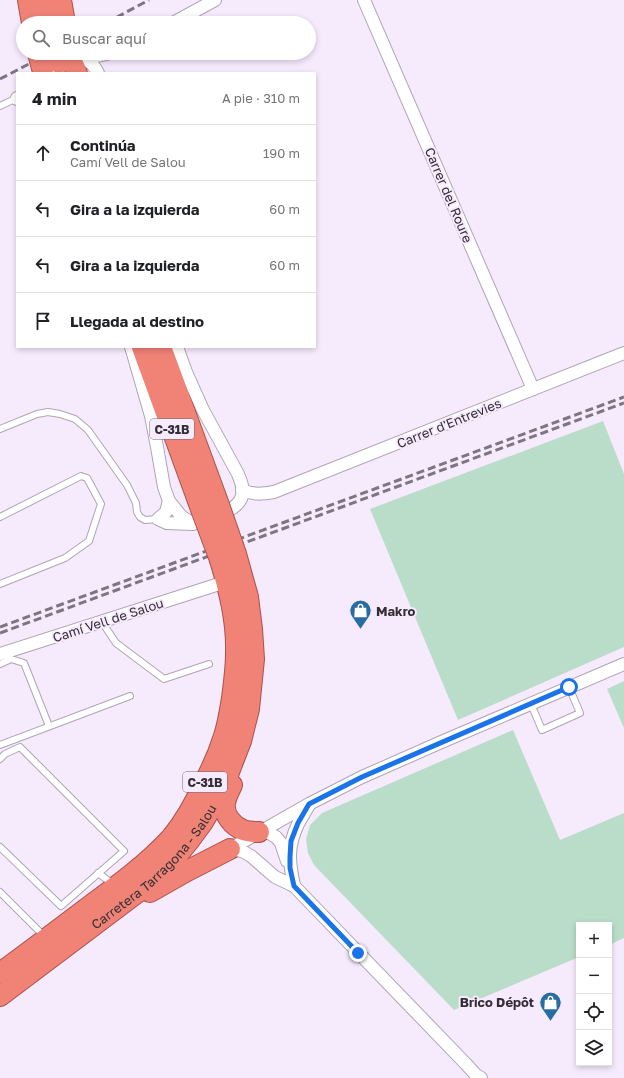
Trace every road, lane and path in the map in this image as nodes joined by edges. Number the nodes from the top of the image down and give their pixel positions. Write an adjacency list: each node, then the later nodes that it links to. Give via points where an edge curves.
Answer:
1 (28, 0): 6 (highway)
2 (46, 0): 7 (highway)
3 (61, 0): 8 (highway)
4 (215, 0): 9 (street)
5 (364, 0): 25 (street, Carrer del Roure)
6 (31, 16)
7 (49, 16)
8 (64, 16)
9 (186, 16)
10 (51, 60): 15 (highway, bridge)
11 (78, 60): 15 (street)
12 (88, 60): 16 (street)
13 (88, 60): 15 (street)
14 (110, 60): 17 (street)
15 (60, 65)
16 (98, 72)
17 (99, 72)
18 (16, 98): 19 (lane)
19 (0, 106)
20 (161, 348): 27 (highway, Carretera Tarragona - Salou / C-31B)
21 (174, 348): 27 (highway)
22 (177, 348): 28 (street, C-31B, via 204,410 238,474)
23 (136, 350): 30 (street, C-31B); 31 (highway, Carretera Tarragona - Salou / C-31B)
24 (624, 353): 25 (street, Carrer d'Entrevies)
25 (533, 389): 29 (street, Carrer d'Entrevies)
26 (0, 429): 33 (lane, via 48,412 75,419 88,430 127,485 140,517 145,520)
27 (195, 439): 31 (highway, Carretera Tarragona - Salou / C-31B)
28 (242, 490): 29 (street, Carrer d'Entrevies, via 249,494); 31 (street, via 242,497)
29 (274, 492): 31 (street, Carrer d'Entrevies, via 264,499)
30 (169, 501): 31 (street, C-31B, via 181,516); 33 (street, via 166,512)
31 (212, 512): 33 (street, Carrer d'Entrevies, via 167,523); 34 (highway, Carretera Tarragona - Salou / C-31B, bridge)
32 (0, 517): 35 (lane, via 81,476 87,478 101,504 89,541 65,558)
33 (158, 519)
34 (224, 569): 36 (street, Camí Vell de Salou); 45 (highway, Carretera Tarragona - Salou / C-31B, via 248,597 252,629 254,658 249,709); 55 (highway, Carretera Tarragona - Salou / C-31B, via 232,604 236,653 229,719 224,736 206,781 181,824 152,857)
35 (0, 584)
36 (102, 622): 37 (street, Camí Vell de Salou); 39 (lane, via 116,643 164,679)
37 (0, 654)
38 (0, 664): 44 (lane, via 11,660 24,663)
39 (209, 664)
40 (624, 664): 41 (street)
41 (569, 687): 43 (street); 43 (lane, via 580,713 542,730)
42 (130, 696): 44 (lane)
43 (531, 704): 48 (street, via 362,777)
44 (49, 726): 46 (lane)
45 (242, 741): 49 (highway, via 240,766 226,800 226,814 238,827); 59 (highway, Carretera Tarragona - Salou / C-31B, via 218,796 189,842 146,886)
46 (0, 745)
47 (0, 759): 54 (lane, via 20,747 124,851)
48 (309, 804): 49 (street); 53 (street, via 291,841)
49 (259, 832): 51 (street); 52 (street, via 254,842); 53 (street, via 276,837 281,843)
50 (0, 848): 58 (lane, via 61,906)
51 (230, 849): 52 (street, via 242,851); 59 (highway)
52 (262, 864): 56 (street, via 275,876)
53 (290, 868): 56 (street)
54 (98, 873): 55 (lane); 58 (lane)
55 (116, 886): 58 (highway, Carretera Tarragona - Salou / C-31B)
56 (294, 886): 63 (street)
57 (0, 892): 60 (lane)
58 (77, 904): 60 (highway, Carretera Tarragona - Salou / C-31B)
59 (105, 918): 62 (highway, Carretera Tarragona - Salou / C-31B)
60 (47, 939): 61 (highway, Carretera Tarragona - Salou / C-31B)
61 (0, 973)
62 (0, 996)
63 (478, 1077)

